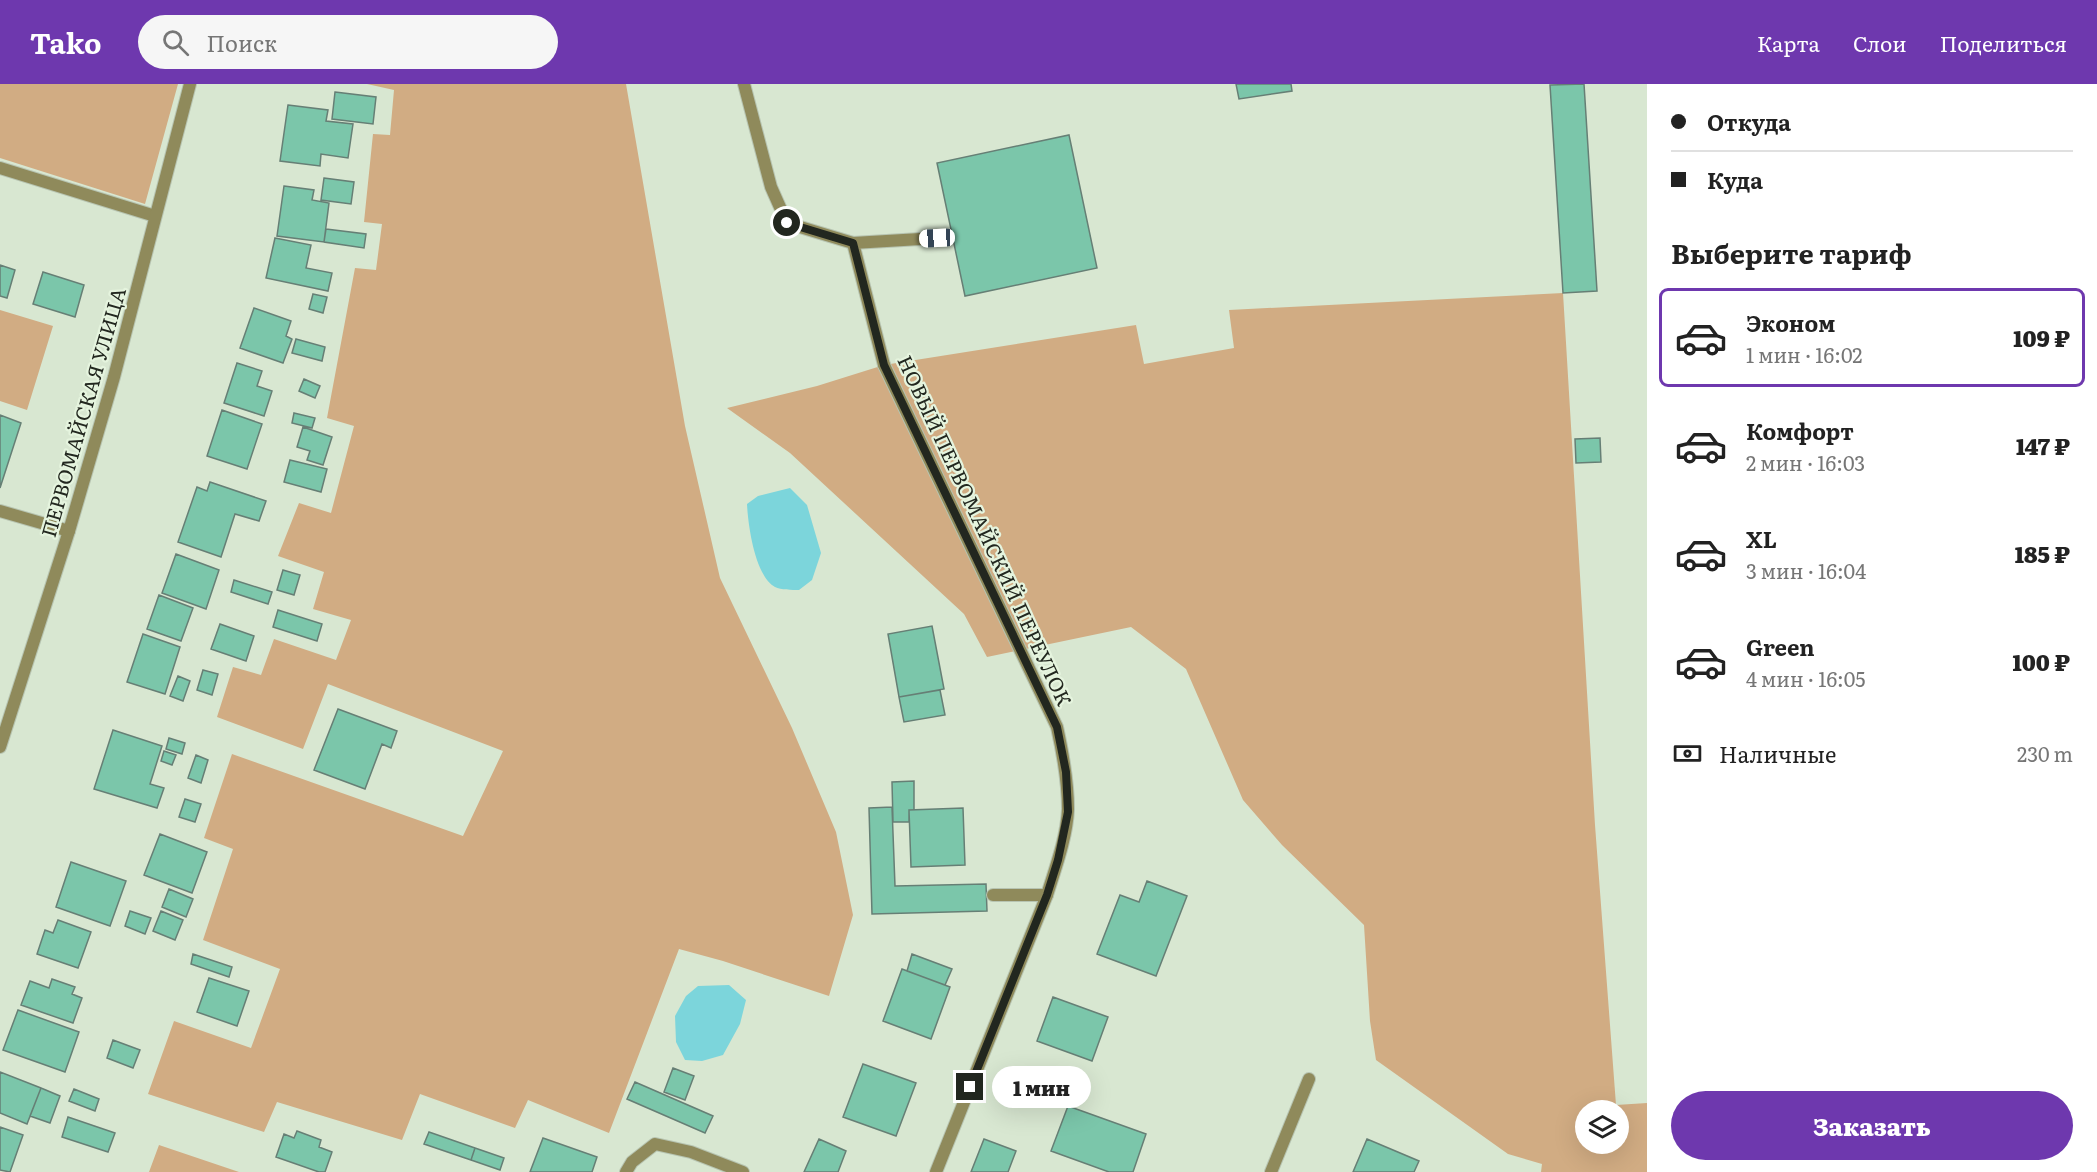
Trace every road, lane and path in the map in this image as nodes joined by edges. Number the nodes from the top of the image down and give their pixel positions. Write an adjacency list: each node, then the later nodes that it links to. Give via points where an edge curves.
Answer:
1 (190, 84): 4 (street, ПЕРВОМАЙСКАЯ УЛИЦА)
2 (744, 84): 6 (street, via 771,188 787,223)
3 (0, 168): 4 (street)
4 (155, 216): 8 (street, ПЕРВОМАЙСКАЯ УЛИЦА)
5 (937, 238): 6 (street)
6 (853, 243): 11 (street, НОВЫЙ ПЕРВОМАЙСКИЙ ПЕРЕУЛОК, via 884,365 1057,727 1066,772 1068,812)
7 (0, 511): 8 (street)
8 (69, 531): 9 (street, ПЕРВОМАЙСКАЯ УЛИЦА)
9 (0, 747)
10 (993, 895): 11 (street)
11 (1047, 895): 15 (street, НОВЫЙ ПЕРВОМАЙСКИЙ ПЕРЕУЛОК)
12 (1310, 1079): 16 (street)
13 (626, 1172): 14 (street, via 632,1162 655,1144 691,1152)
14 (743, 1172)
15 (936, 1172)
16 (1271, 1172)

